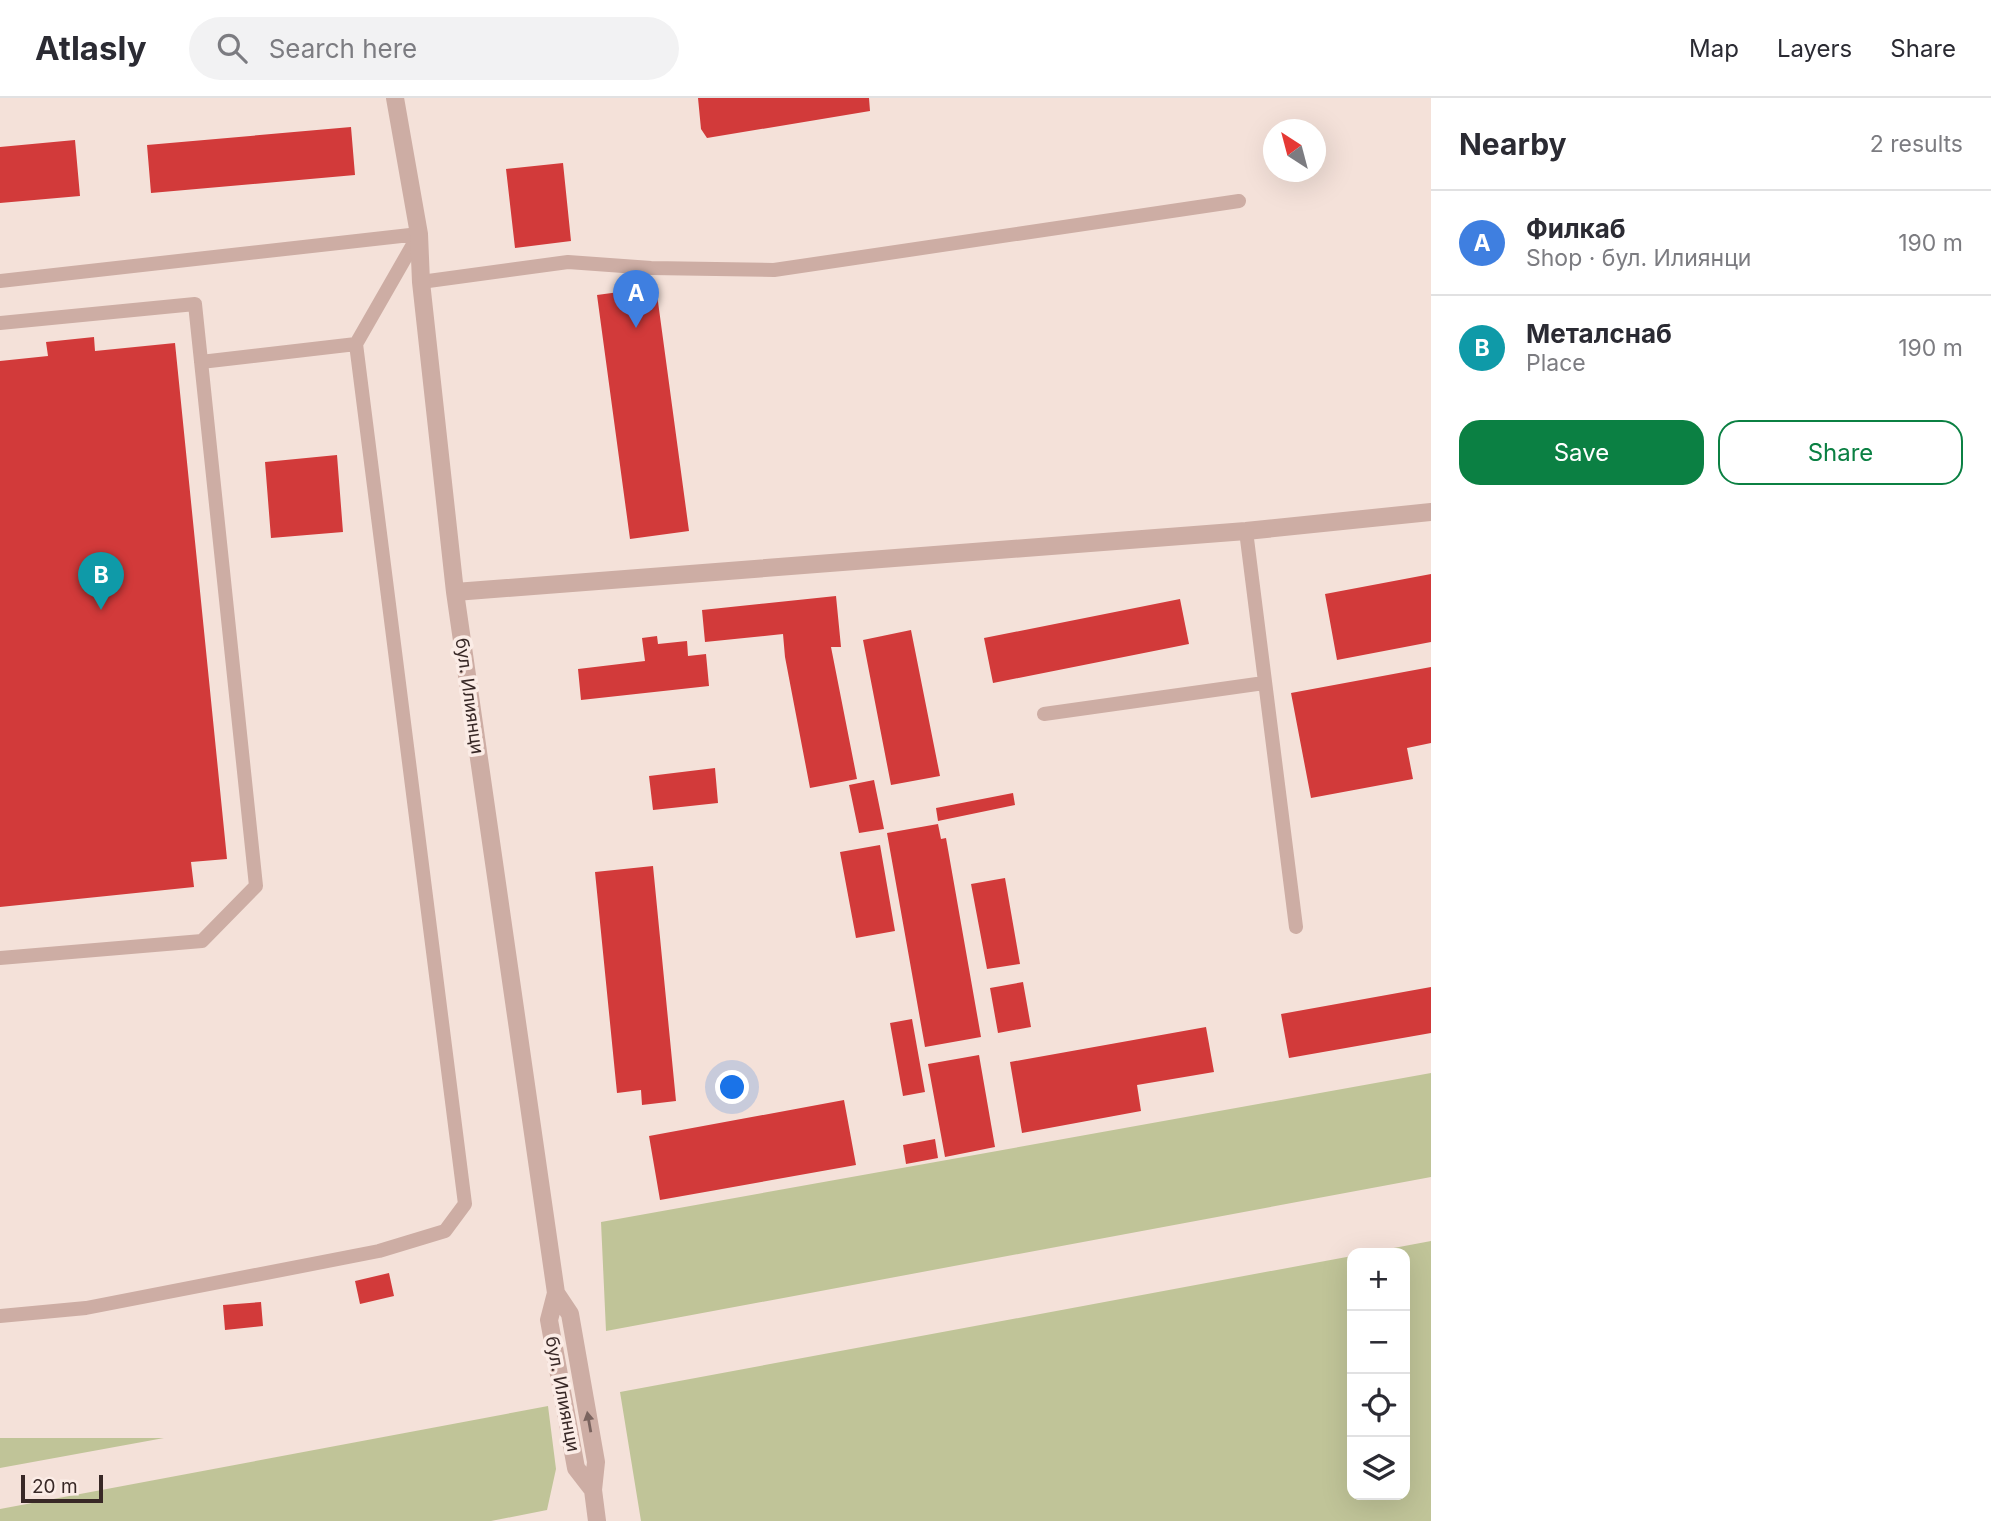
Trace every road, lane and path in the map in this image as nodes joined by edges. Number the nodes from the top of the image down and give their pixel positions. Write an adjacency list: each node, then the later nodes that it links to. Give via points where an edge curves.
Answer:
1 (395, 98): 3 (street, бул. Илиянци)
2 (1239, 201): 5 (lane, via 774,270 568,262)
3 (419, 234): 4 (lane); 5 (street, бул. Илиянци); 7 (lane)
4 (0, 281)
5 (421, 282): 11 (street, бул. Илиянци)
6 (0, 323): 8 (lane, via 195,304)
7 (356, 344): 8 (lane); 16 (lane, via 465,1204 445,1231 379,1251 86,1308)
8 (201, 362): 15 (lane, via 256,886 202,941)
9 (1431, 512): 10 (street)
10 (1246, 531): 11 (street); 12 (lane)
11 (455, 592): 17 (street, бул. Илиянци, via 556,1293 570,1314 596,1462)
12 (1264, 684): 13 (lane); 14 (lane)
13 (1045, 713)
14 (1296, 927)
15 (0, 958)
16 (0, 1316)
17 (597, 1521)

